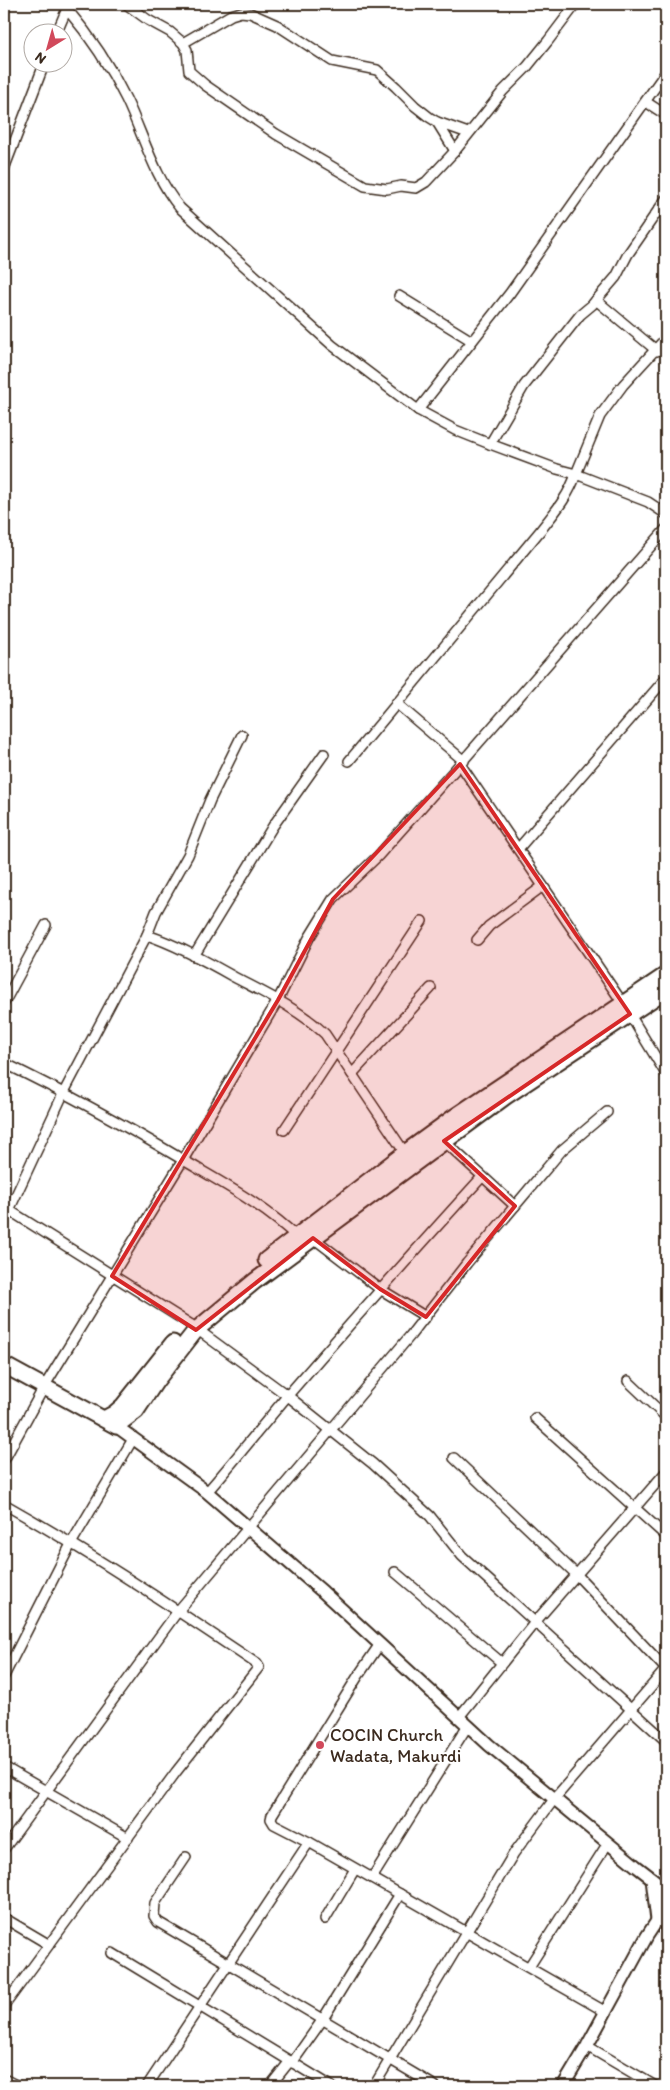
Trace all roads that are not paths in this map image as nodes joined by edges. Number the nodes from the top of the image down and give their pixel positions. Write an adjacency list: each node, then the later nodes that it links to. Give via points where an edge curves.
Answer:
1 (126, 4): 5 (street)
2 (576, 4): 11 (street, via 527,67 503,90)
3 (68, 6): 4 (street); 20 (street, via 106,62 165,187 180,208 332,345)
4 (61, 22)
5 (183, 43): 10 (street, via 231,15 250,12 277,25 332,62 376,70 414,106); 12 (street, via 188,66 194,76 276,134 364,186 387,189 421,186)
6 (41, 72): 13 (street)
7 (666, 72): 8 (street)
8 (646, 102): 9 (street); 18 (street)
9 (666, 115)
10 (437, 122): 11 (street); 12 (street)
11 (468, 133): 12 (street)
12 (455, 150)
13 (4, 169)
14 (666, 200): 16 (street, via 616,276)
15 (400, 296): 18 (street)
16 (596, 300): 19 (street); 21 (street, via 580,314 524,386)
17 (666, 338): 19 (street)
18 (472, 341): 20 (street)
19 (657, 351): 22 (street, via 623,384 600,416)
20 (418, 410): 21 (street)
21 (490, 444): 22 (street)
22 (576, 474): 23 (street, via 648,502); 26 (street, via 564,499 540,531)
23 (666, 514)
24 (666, 529): 30 (street)
25 (666, 678): 31 (street)
26 (396, 703): 29 (street); 30 (street)
27 (242, 735): 35 (street, via 210,800 188,856 156,912)
28 (324, 754): 37 (street, via 272,826)
29 (349, 761)
30 (462, 762): 31 (street); 41 (street, via 378,856 333,899)
31 (518, 849): 32 (street)
32 (542, 886): 36 (street, via 489,926); 43 (street)
33 (422, 921): 44 (street)
34 (46, 925): 42 (street)
35 (147, 935): 37 (street); 48 (street)
36 (476, 940)
37 (194, 956): 41 (street)
38 (666, 975): 43 (main road)
39 (431, 988): 46 (street)
40 (666, 990): 43 (main road)
41 (278, 1000): 44 (street, via 312,1022); 53 (street)
42 (4, 1004)
43 (627, 1009): 47 (street); 51 (main road); 52 (main road)
44 (336, 1051): 46 (street); 50 (street)
45 (4, 1062): 48 (street)
46 (352, 1074): 52 (street)
47 (666, 1074)
48 (64, 1092): 53 (street); 56 (street)
49 (607, 1112): 55 (street, via 562,1150)
50 (284, 1130)
51 (444, 1141): 54 (street); 58 (main road)
52 (405, 1153): 58 (main road)
53 (184, 1160): 58 (street); 59 (street)
54 (482, 1177): 55 (street); 60 (street)
55 (515, 1206): 61 (street)
56 (7, 1208): 57 (street); 59 (street)
57 (4, 1221)
58 (305, 1237): 60 (street); 62 (main road, via 209,1305)
59 (112, 1276): 62 (street); 65 (street)
60 (380, 1289): 61 (street); 66 (street)
61 (426, 1317): 70 (street)
62 (193, 1327): 66 (street); 69 (main road, via 167,1349)
63 (4, 1365): 65 (main road)
64 (628, 1381): 67 (street)
65 (44, 1387): 69 (main road); 73 (street)
66 (288, 1396): 70 (street); 75 (street)
67 (666, 1417)
68 (535, 1418): 77 (street)
69 (110, 1423): 71 (street)
70 (331, 1430): 78 (street); 84 (street, via 430,1516 462,1556)
71 (133, 1439): 75 (street); 80 (street)
72 (454, 1458): 82 (street)
73 (4, 1460)
74 (666, 1472): 77 (street)
75 (207, 1492): 78 (street)
76 (4, 1504): 80 (street)
77 (635, 1507): 79 (street); 82 (street)
78 (249, 1529): 83 (street); 85 (street)
79 (666, 1536)
80 (72, 1542): 83 (street); 88 (street)
81 (396, 1572): 86 (street)
82 (577, 1575): 84 (street); 87 (street)
83 (178, 1610): 94 (street); 96 (street, via 258,1667)
84 (536, 1621): 86 (street); 89 (street)
85 (380, 1644): 90 (street); 97 (street, via 272,1815 274,1824)
86 (502, 1663): 90 (street)
87 (666, 1669): 89 (street)
88 (4, 1676)
89 (631, 1710): 92 (street); 95 (street)
90 (459, 1717): 91 (street)
91 (468, 1725): 95 (street); 102 (street)
92 (666, 1741)
93 (4, 1767): 94 (street)
94 (45, 1792): 96 (street); 99 (street)
95 (554, 1798): 98 (street); 110 (street, via 514,1853)
96 (128, 1838): 111 (street)
97 (309, 1842): 101 (street); 113 (street)
98 (608, 1843): 103 (street); 114 (street)
99 (4, 1849)
100 (186, 1857): 113 (street, via 155,1903 154,1916 158,1922)
101 (355, 1868): 102 (street); 108 (street)
102 (372, 1878): 105 (street)
103 (652, 1879): 104 (street); 109 (street)
104 (666, 1888)
105 (400, 1894): 110 (street); 118 (street)
106 (666, 1907): 109 (street)
107 (4, 1918): 111 (street)
108 (325, 1919)
109 (657, 1920): 117 (street)
110 (468, 1932): 114 (street); 120 (street)
111 (48, 1944): 115 (street)
112 (112, 1953): 116 (street)
113 (230, 1965): 116 (street); 118 (street)
114 (529, 1968): 117 (street)
115 (4, 2006)
116 (200, 2006): 121 (street); 124 (street)
117 (606, 2012): 119 (street)
118 (323, 2019): 120 (street); 121 (street)
119 (587, 2046): 129 (street); 130 (street)
120 (390, 2058): 127 (street); 128 (street)
121 (291, 2062): 125 (street); 126 (street)
122 (4, 2079): 123 (street)
123 (18, 2086)
124 (148, 2086)
125 (270, 2086)
126 (331, 2086)
127 (374, 2086)
128 (435, 2086)
129 (563, 2086)
130 (655, 2086)

